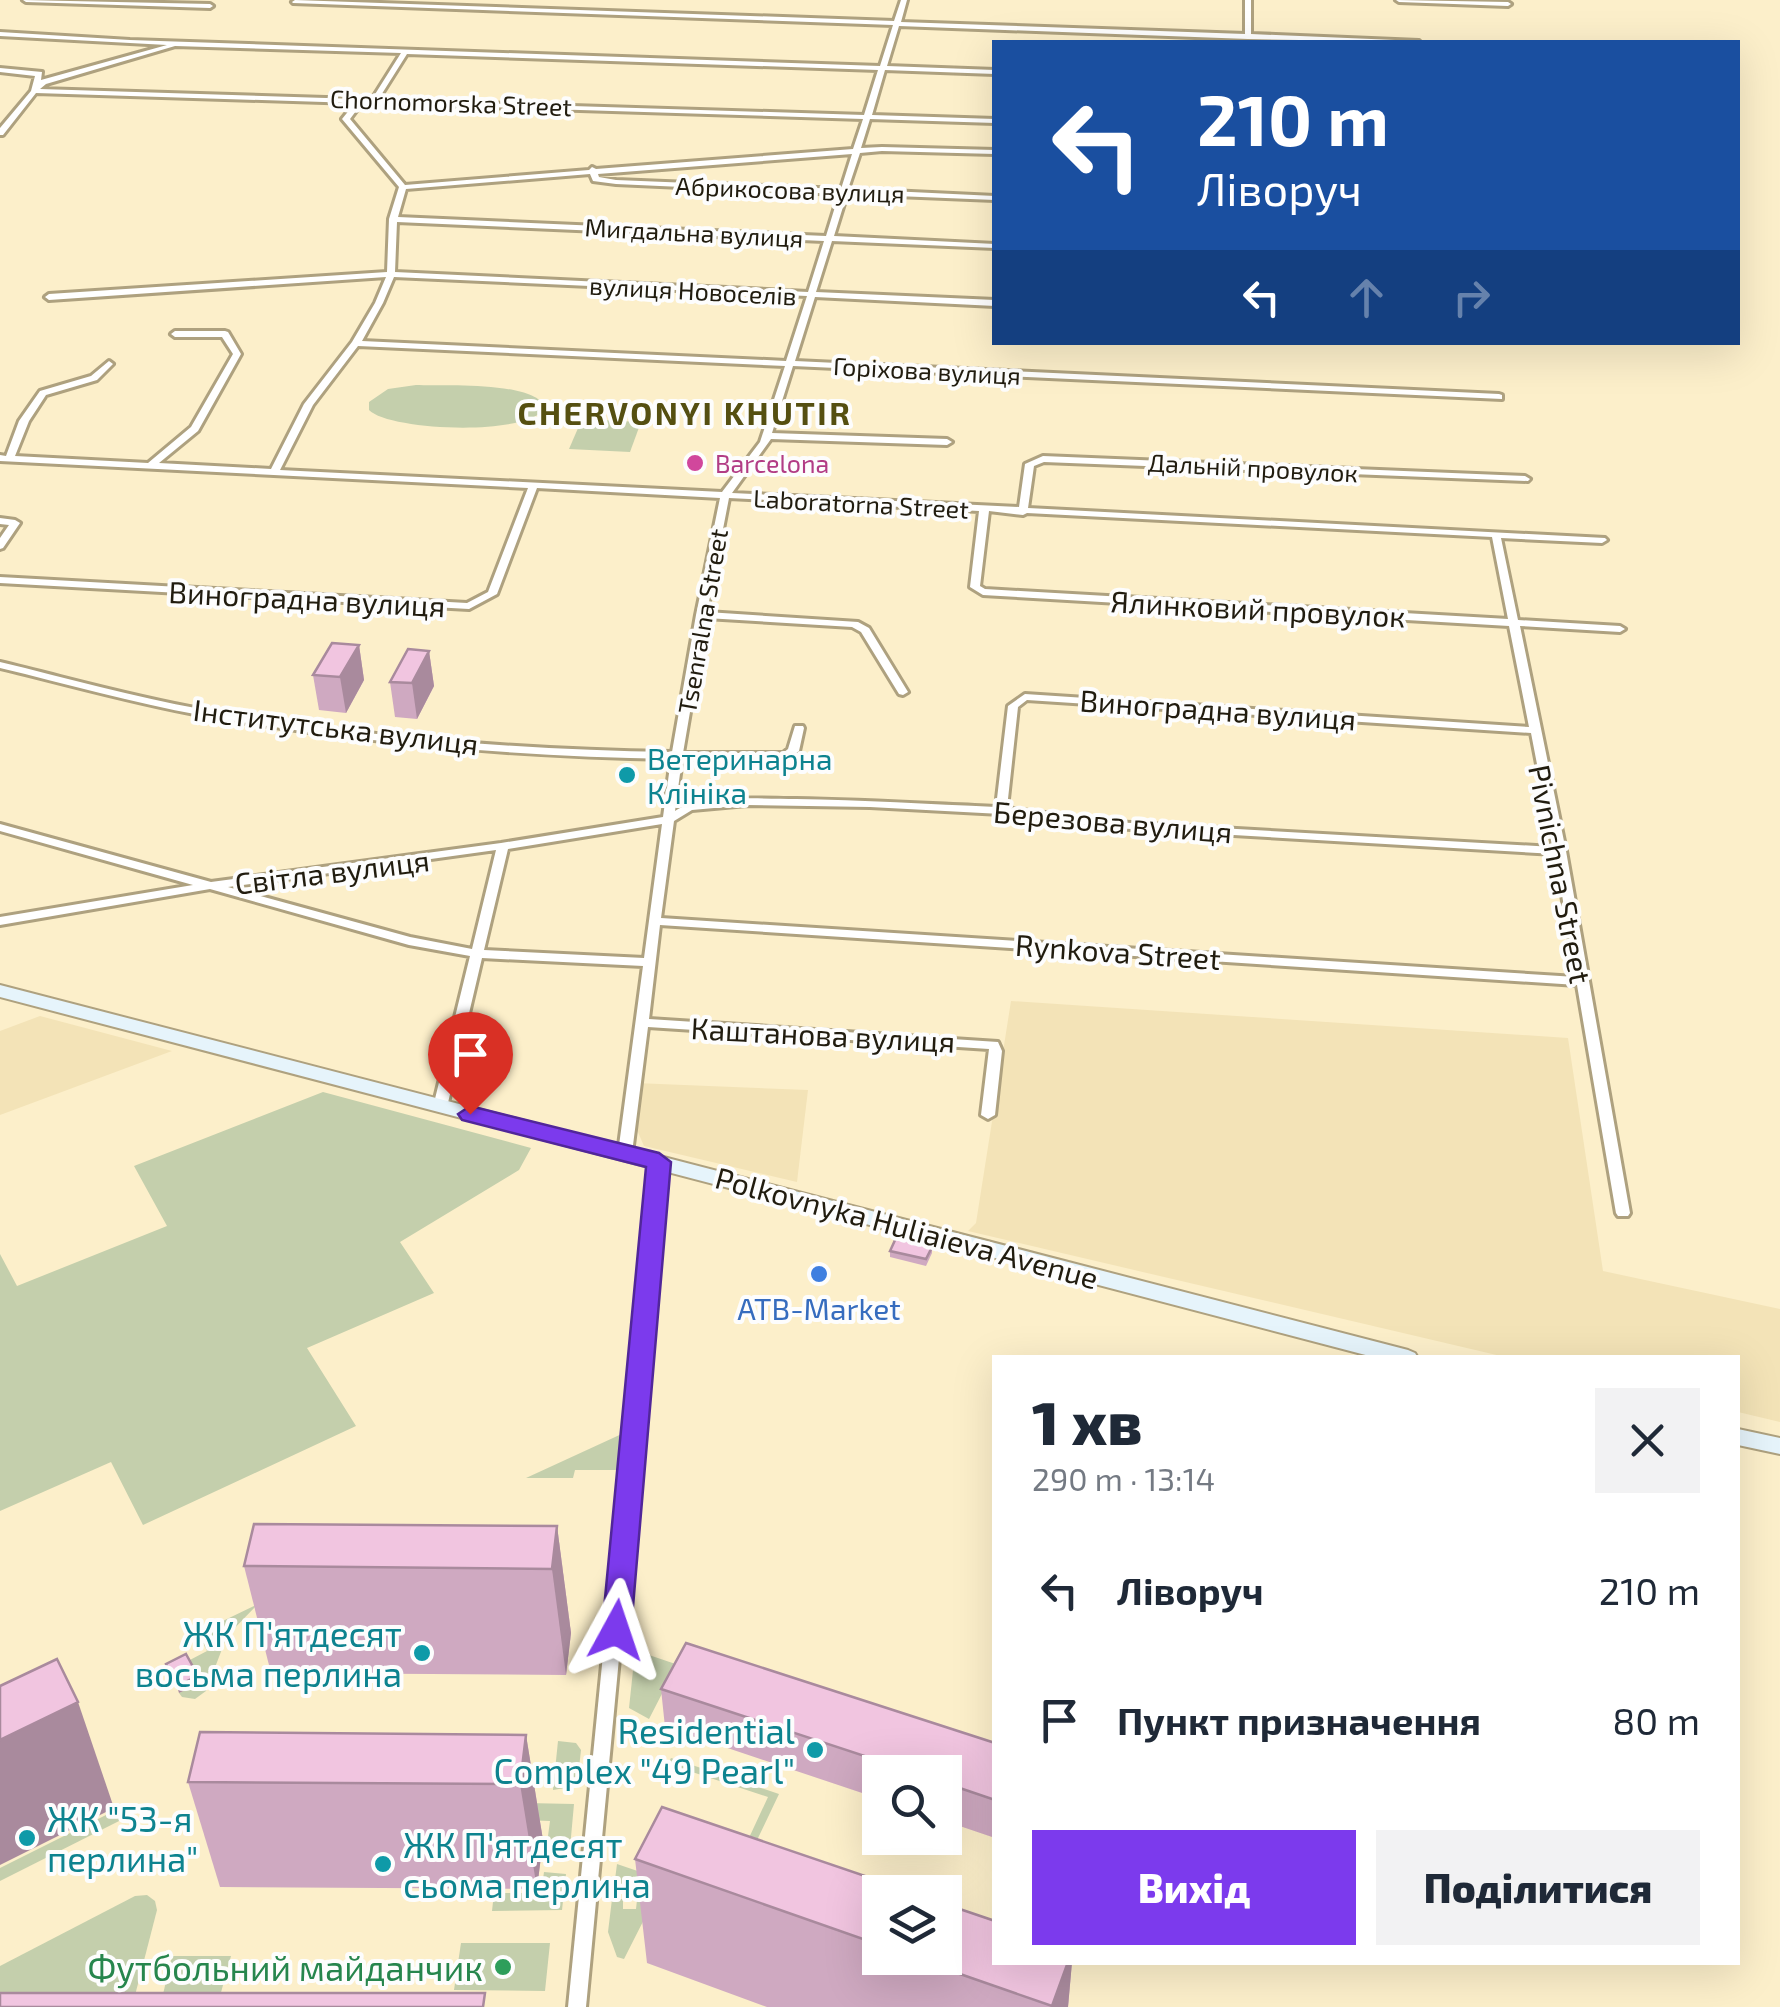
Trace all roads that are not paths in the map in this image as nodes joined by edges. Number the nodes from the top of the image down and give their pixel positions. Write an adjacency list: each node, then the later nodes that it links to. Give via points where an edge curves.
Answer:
1 (26, 0): 8 (street)
2 (904, 0): 9 (street, Tsenralna Street)
3 (1248, 0): 11 (street)
4 (1399, 0): 7 (street)
5 (295, 2): 6 (street)
6 (439, 4): 9 (street)
7 (1508, 4)
8 (210, 6)
9 (897, 24): 11 (street); 15 (street, Tsenralna Street)
10 (0, 34): 13 (street)
11 (1248, 37): 12 (street)
12 (1349, 40)
13 (175, 44): 14 (street); 18 (street, via 42,82)
14 (405, 52): 15 (street); 20 (street)
15 (884, 68): 17 (street); 23 (street, Tsenralna Street)
16 (0, 70): 18 (street, via 39,74)
17 (992, 72)
18 (34, 92): 19 (street, Chornomorska Street); 22 (street)
19 (363, 98): 20 (street, Chornomorska Street); 29 (street, via 346,119)
20 (375, 99): 23 (street, Chornomorska Street)
21 (0, 110): 22 (street)
22 (17, 110): 25 (street)
23 (869, 119): 24 (street, Chornomorska Street); 26 (street, Tsenralna Street)
24 (992, 121)
25 (0, 133)
26 (860, 150): 27 (street, Абрикосова вулиця); 28 (street, Абрикосова вулиця); 30 (street, Tsenralna Street)
27 (992, 152)
28 (592, 169): 29 (street, Абрикосова вулиця); 30 (street, Абрикосова вулиця, via 592,177 608,181)
29 (403, 187): 32 (street)
30 (847, 191): 31 (street, Абрикосова вулиця); 33 (street, Tsenralna Street)
31 (992, 198)
32 (393, 219): 33 (street, Мигдальна вулиця); 35 (street)
33 (832, 238): 34 (street, Мигдальна вулиця); 36 (street, Tsenralna Street)
34 (992, 246)
35 (391, 274): 36 (street, вулиця Новоселів); 37 (street, вулиця Новоселів); 40 (street)
36 (812, 296): 38 (street, вулиця Новоселів); 42 (street, Tsenralna Street)
37 (50, 297)
38 (992, 304)
39 (175, 334): 47 (street, via 225,334 238,354 195,428)
40 (356, 344): 42 (street, Горіхова вулиця); 48 (street, via 309,404)
41 (108, 364): 46 (street, via 94,378 43,392)
42 (790, 364): 43 (street, Горіхова вулиця); 44 (street, Tsenralna Street)
43 (1499, 397)
44 (767, 436): 45 (street); 51 (street, Tsenralna Street)
45 (947, 442)
46 (5, 458): 47 (street, Laboratorna Street)
47 (152, 464): 48 (street, Laboratorna Street)
48 (275, 470): 50 (street, Laboratorna Street)
49 (1525, 480): 53 (street, Дальній провулок, via 1043,458 1030,464)
50 (534, 484): 51 (street, Laboratorna Street); 58 (street, Виноградна вулиця, via 492,594 469,606)
51 (725, 494): 52 (street, Laboratorna Street); 59 (street, Tsenralna Street)
52 (984, 510): 53 (street, Laboratorna Street); 60 (street, Ялинковий провулок, via 974,586 983,592)
53 (1024, 512): 55 (street, Laboratorna Street)
54 (0, 522): 57 (street, via 16,523)
55 (1496, 535): 56 (street, Laboratorna Street); 60 (street, Pivnichna Street)
56 (1602, 540)
57 (0, 546)
58 (0, 580)
59 (701, 616): 63 (street, via 854,624); 66 (street, Tsenralna Street)
60 (1514, 622): 61 (street, Ялинковий провулок); 65 (street, Pivnichna Street)
61 (1620, 629)
62 (0, 666): 66 (street, Інститутська вулиця, via 198,712 318,730)
63 (903, 692)
64 (800, 728): 66 (street, Інститутська вулиця, via 785,756)
65 (1532, 730): 67 (street, Виноградна вулиця, via 1026,697 1013,706); 71 (street, Pivnichna Street)
66 (677, 758): 68 (street, Tsenralna Street)
67 (1001, 811): 68 (street, Березова вулиця, via 747,802 690,807); 71 (street, Березова вулиця, via 1114,825)
68 (668, 820): 70 (street, Світла вулиця); 74 (street, Tsenralna Street)
69 (0, 827): 72 (street, Світла вулиця)
70 (502, 849): 72 (street, Світла вулиця); 75 (street)
71 (1560, 851): 77 (street, Pivnichna Street)
72 (219, 886): 73 (street); 75 (street, via 409,941)
73 (0, 921)
74 (654, 921): 76 (street, Tsenralna Street); 77 (street, Rynkova Street)
75 (477, 953): 76 (street); 80 (street)
76 (648, 962): 79 (street, Tsenralna Street)
77 (1582, 981): 84 (street, Pivnichna Street)
78 (0, 991): 80 (main road, Polkovnyka Huliaieva Avenue)
79 (642, 1023): 81 (street, Каштанова вулиця, via 992,1046); 82 (street, Tsenralna Street)
80 (440, 1107): 82 (main road, Polkovnyka Huliaieva Avenue)
81 (988, 1115)
82 (625, 1153): 83 (main road, Polkovnyka Huliaieva Avenue)
83 (659, 1162): 85 (main road, Polkovnyka Huliaieva Avenue); 88 (street)
84 (1623, 1212)
85 (1397, 1355)
86 (1740, 1436): 87 (main road)
87 (1780, 1446)
88 (577, 2007)

